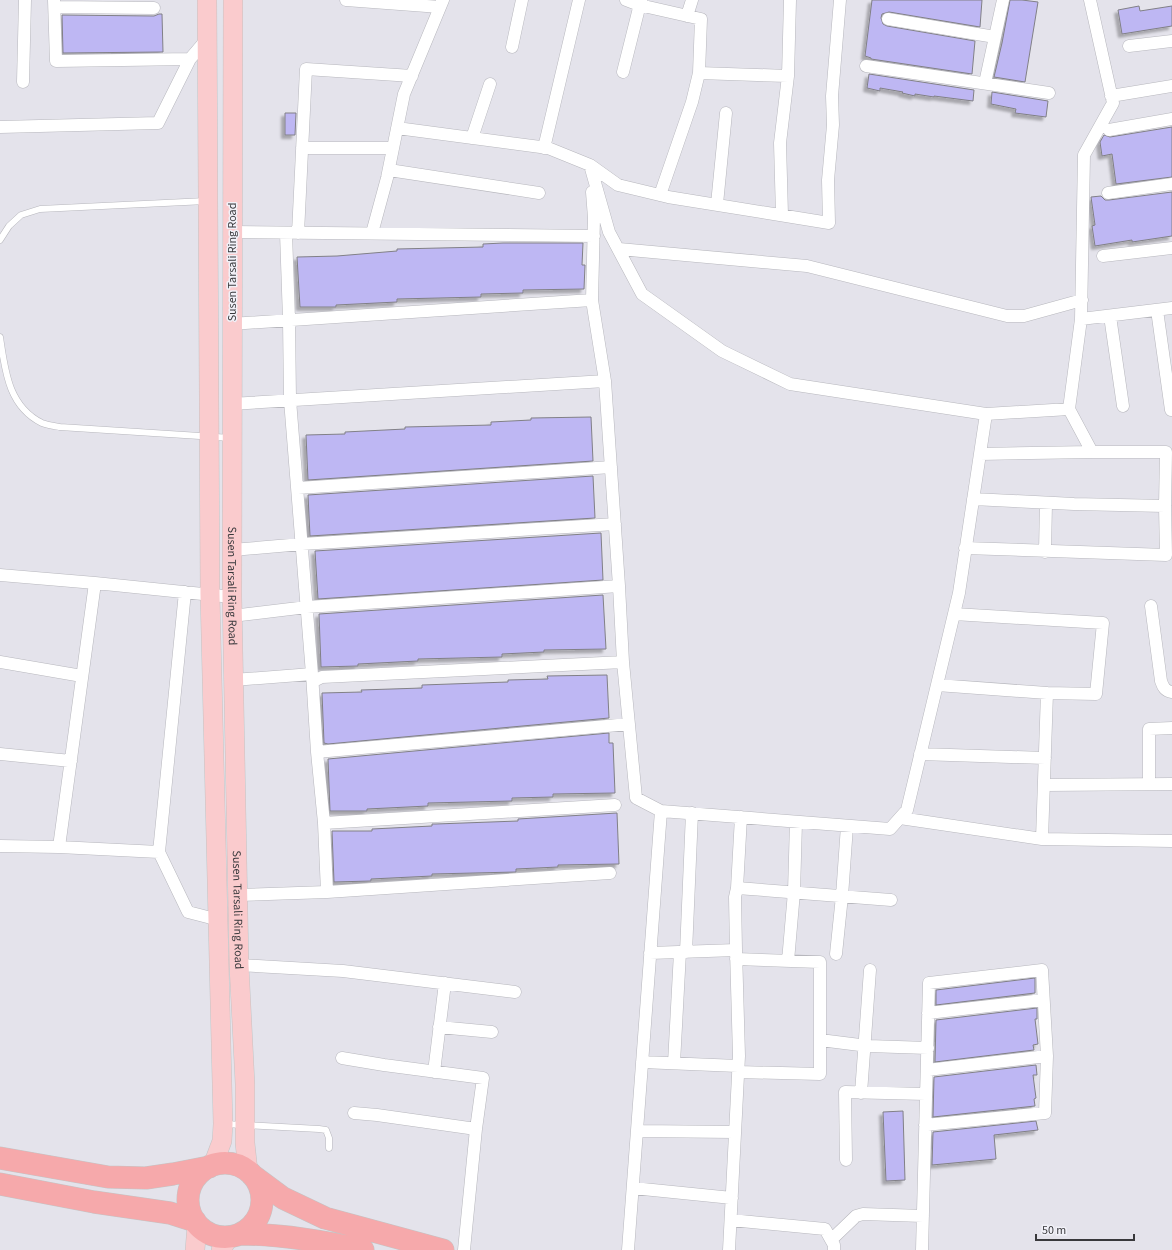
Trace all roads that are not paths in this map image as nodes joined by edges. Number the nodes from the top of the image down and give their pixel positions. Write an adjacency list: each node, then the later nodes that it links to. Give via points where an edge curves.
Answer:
1 (25, 0): 30 (street)
2 (207, 0): 20 (main road, Susen Tarsali Ring Road)
3 (233, 0): 54 (main road, Susen Tarsali Ring Road)
4 (346, 0): 15 (street)
5 (522, 0): 23 (street)
6 (579, 0): 44 (street)
7 (626, 0): 13 (street)
8 (692, 0): 17 (street)
9 (790, 0): 29 (street)
10 (840, 0): 53 (street, via 832,96 833,125 828,180 829,223)
11 (1003, 0): 19 (street)
12 (1090, 0): 35 (street)
13 (640, 2): 17 (street); 26 (street)
14 (54, 3): 16 (street); 24 (street, via 56,60)
15 (442, 3): 28 (street)
16 (154, 8)
17 (687, 16): 27 (street, via 701,19)
18 (888, 19): 19 (street)
19 (995, 37): 31 (street)
20 (207, 39): 24 (street); 51 (main road, Susen Tarsali Ring Road)
21 (1172, 41): 22 (street)
22 (1129, 46)
23 (512, 47)
24 (190, 59): 38 (street, via 158,123)
25 (866, 66): 31 (street)
26 (623, 72)
27 (699, 73): 29 (street); 50 (street, via 692,102)
28 (412, 76): 39 (street, via 404,94); 42 (street, via 306,69)
29 (788, 76): 53 (street, via 780,143)
30 (23, 82)
31 (985, 83): 34 (street)
32 (490, 84): 41 (street)
33 (1172, 86): 35 (street)
34 (1049, 93)
35 (1111, 96): 63 (street, via 1113,103 1084,155)
36 (726, 113): 52 (street)
37 (1172, 119): 40 (street)
38 (0, 127)
39 (397, 128): 41 (street); 43 (street)
40 (1109, 130)
41 (472, 138): 44 (street)
42 (302, 148): 43 (street); 55 (street)
43 (393, 148): 46 (street)
44 (544, 148): 45 (street)
45 (590, 165): 50 (street, via 618,185); 57 (street); 60 (street, via 609,232)
46 (389, 170): 48 (street); 56 (street)
47 (1172, 184): 49 (street)
48 (540, 193)
49 (1108, 193)
50 (660, 195): 52 (street)
51 (208, 201): 58 (lane, via 40,209 20,215); 78 (main road, Susen Tarsali Ring Road)
52 (717, 204): 53 (street)
53 (782, 215)
54 (232, 232): 55 (street); 69 (main road, Susen Tarsali Ring Road)
55 (292, 233): 56 (street); 67 (street)
56 (372, 233): 57 (street)
57 (594, 236): 62 (street)
58 (0, 240)
59 (1172, 248): 61 (street)
60 (618, 249): 63 (street, via 807,266 1007,316 1024,316); 77 (street, via 642,294 722,351 790,384)
61 (1103, 256)
62 (592, 300): 67 (street); 71 (street)
63 (1082, 300): 68 (street)
64 (1172, 308): 65 (street)
65 (1157, 310): 66 (street); 76 (street)
66 (1110, 316): 68 (street); 74 (street)
67 (290, 319): 69 (street); 72 (street)
68 (1082, 319): 75 (street)
69 (232, 324): 73 (main road, Susen Tarsali Ring Road)
70 (0, 337): 78 (lane, via 4,366 16,401 29,415 43,423 60,427)
71 (605, 381): 72 (street); 82 (street)
72 (290, 400): 73 (street); 83 (street)
73 (231, 404): 79 (main road, Susen Tarsali Ring Road)
74 (1123, 406)
75 (1069, 409): 77 (street); 80 (street)
76 (1171, 410)
77 (986, 414): 81 (street)
78 (209, 436): 79 (lane); 96 (main road, Susen Tarsali Ring Road)
79 (231, 438): 90 (main road, Susen Tarsali Ring Road)
80 (1092, 452): 81 (street); 86 (street, via 1166,452)
81 (980, 454): 84 (street)
82 (611, 467): 83 (street); 87 (street)
83 (298, 488): 88 (street)
84 (973, 499): 85 (street); 89 (street)
85 (1046, 503): 86 (street); 91 (street)
86 (1165, 506): 91 (street, via 1166,556)
87 (615, 524): 88 (street); 94 (street)
88 (302, 544): 90 (street); 99 (street)
89 (965, 548): 91 (street); 100 (street)
90 (232, 550): 97 (main road, Susen Tarsali Ring Road)
91 (1045, 552)
92 (0, 574): 93 (street)
93 (95, 583): 95 (street); 105 (street)
94 (619, 586): 99 (street); 103 (street)
95 (186, 592): 96 (street); 132 (street)
96 (210, 595): 97 (street); 140 (main road, Susen Tarsali Ring Road)
97 (232, 597): 101 (main road, Susen Tarsali Ring Road)
98 (1151, 606): 108 (street, via 1161,681 1164,688)
99 (307, 607): 101 (street); 104 (street)
100 (954, 614): 107 (street); 109 (street, via 1102,623 1096,694)
101 (232, 616): 106 (main road, Susen Tarsali Ring Road)
102 (0, 662): 105 (street)
103 (623, 662): 104 (street, via 322,676 316,680); 110 (street)
104 (312, 674): 106 (street); 112 (street)
105 (82, 676): 116 (street)
106 (233, 680): 137 (main road, Susen Tarsali Ring Road)
107 (937, 685): 109 (street); 114 (street)
108 (1172, 692)
109 (1047, 693): 115 (street)
110 (629, 724): 112 (street); 121 (street, via 636,798)
111 (1172, 728): 117 (street, via 1149,729)
112 (317, 752): 126 (street)
113 (0, 754): 116 (street)
114 (920, 754): 115 (street); 124 (street, via 907,810)
115 (1045, 758): 119 (street)
116 (71, 761): 131 (street)
117 (1149, 784): 118 (street); 119 (street)
118 (1172, 784)
119 (1044, 785): 128 (street)
120 (615, 805): 126 (street)
121 (661, 811): 122 (street); 142 (street)
122 (692, 813): 123 (street); 141 (street)
123 (741, 817): 125 (street); 134 (street)
124 (900, 818): 127 (street, via 890,829); 128 (street)
125 (796, 822): 127 (street); 136 (street)
126 (324, 823): 135 (street)
127 (847, 826): 138 (street)
128 (1042, 839): 129 (street)
129 (1172, 841)
130 (0, 846): 131 (street)
131 (59, 847): 132 (street)
132 (159, 852): 140 (street, via 188,912)
133 (610, 873): 135 (street)
134 (736, 888): 136 (street); 143 (street)
135 (327, 892): 137 (street)
136 (794, 892): 138 (street); 145 (street)
137 (238, 895): 146 (main road, Susen Tarsali Ring Road)
138 (842, 896): 139 (street); 144 (street)
139 (891, 900)
140 (219, 920): 167 (main road, Susen Tarsali Ring Road)
141 (683, 952): 142 (street); 143 (street); 160 (street)
142 (650, 953): 159 (street)
143 (736, 954): 145 (street); 161 (street)
144 (836, 954)
145 (788, 961): 154 (street, via 820,962)
146 (239, 965): 148 (street, via 343,971); 168 (main road, Susen Tarsali Ring Road)
147 (870, 970): 155 (street)
148 (445, 984): 149 (street); 152 (street)
149 (515, 992)
150 (1043, 1000): 151 (street); 151 (street, via 1042,970 929,983); 157 (street)
151 (928, 1013): 156 (street)
152 (439, 1027): 153 (street); 163 (street)
153 (492, 1032)
154 (820, 1040): 155 (street); 161 (street, via 820,1074)
155 (864, 1046): 156 (street); 164 (street)
156 (928, 1048): 162 (street)
157 (1047, 1056): 162 (street); 169 (street, via 1045,1113)
158 (342, 1058): 163 (street)
159 (642, 1062): 160 (street); 171 (street)
160 (674, 1063): 161 (street)
161 (738, 1069): 172 (street)
162 (927, 1070): 165 (street)
163 (434, 1072): 170 (street, via 483,1078)
164 (861, 1092): 165 (street); 175 (street, via 845,1092)
165 (926, 1094): 169 (street)
166 (354, 1113): 170 (street)
167 (223, 1124): 168 (lane); 176 (main road, Susen Tarsali Ring Road, via 222,1141)
168 (245, 1124): 173 (lane, via 319,1128 326,1130); 177 (main road, Susen Tarsali Ring Road)
169 (925, 1125): 181 (street)
170 (476, 1129): 189 (street)
171 (637, 1131): 172 (street); 179 (street)
172 (735, 1132): 180 (street)
173 (329, 1148)
174 (0, 1158): 176 (highway, via 108,1177 146,1178)
175 (846, 1160)
176 (211, 1166): 177 (highway, via 220,1163 232,1164); 183 (highway, via 196,1177 189,1193 188,1204)
177 (250, 1173): 184 (highway, via 259,1185 261,1207 250,1227); 188 (highway, via 283,1198 326,1218)
178 (0, 1184): 183 (highway, via 170,1213)
179 (633, 1188): 180 (street); 190 (street)
180 (732, 1198): 182 (street)
181 (923, 1216): 185 (street, via 856,1216); 192 (street)
182 (731, 1220): 185 (street, via 825,1229); 191 (street)
183 (196, 1223): 184 (highway, via 206,1232); 186 (main road)
184 (230, 1240): 187 (highway, via 266,1234 317,1240)
185 (832, 1245)
186 (195, 1250)
187 (363, 1250)
188 (443, 1250)
189 (464, 1250)
190 (628, 1250)
191 (729, 1250)
192 (922, 1250)

